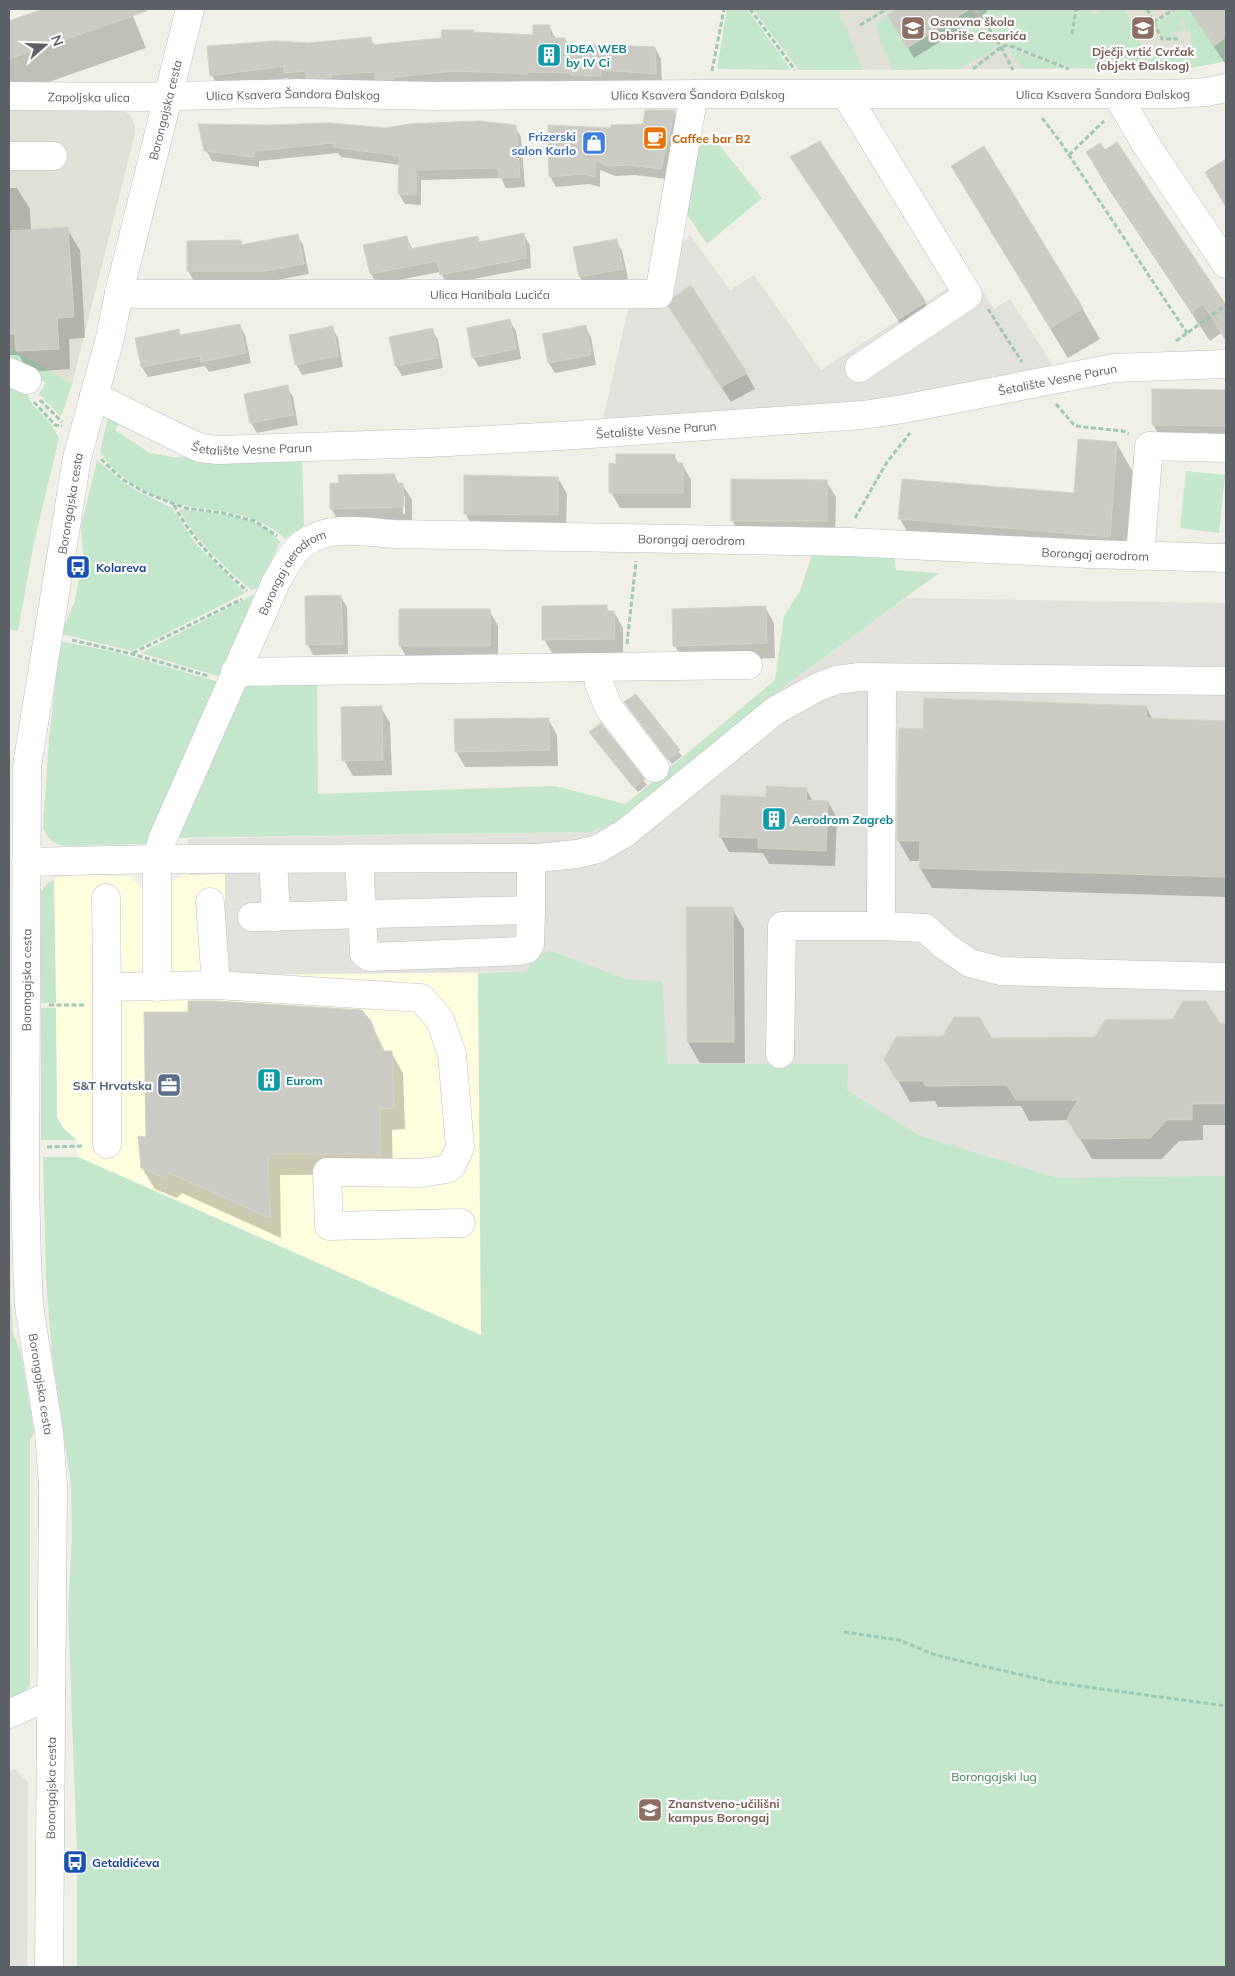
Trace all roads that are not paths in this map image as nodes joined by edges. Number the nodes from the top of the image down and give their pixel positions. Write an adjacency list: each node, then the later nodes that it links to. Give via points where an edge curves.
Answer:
1 (190, 9): 4 (street, Borongajska cesta)
2 (703, 84): 4 (street, Ulica Ksavera Šandora Đalskog, via 436,96); 5 (street, Ulica Ksavera Šandora Đalskog); 11 (street, Ulica Hanibala Lucića, via 659,294)
3 (1226, 88): 7 (street, Ulica Ksavera Šandora Đalskog)
4 (168, 95): 6 (street, Zapoljska ulica); 11 (street, Borongajska cesta)
5 (846, 95): 7 (street, Ulica Ksavera Šandora Đalskog); 13 (street, via 968,295)
6 (9, 96)
7 (1112, 106): 10 (street, via 1147,146)
8 (9, 156): 9 (street)
9 (53, 156)
10 (1223, 251)
11 (119, 293): 14 (street, Borongajska cesta)
12 (1226, 364): 14 (street, Šetalište Vesne Parun, via 1114,368 863,415 428,443 218,450 200,448)
13 (859, 368)
14 (94, 396): 23 (street, Borongajska cesta, via 77,458)
15 (1226, 448): 16 (street, via 1149,446)
16 (1140, 556): 17 (street, Borongaj aerodrom); 20 (street, Borongaj aerodrom, via 849,542 328,532 303,544 290,557)
17 (1226, 558)
18 (748, 665): 19 (street)
19 (612, 667): 20 (street); 24 (street, via 599,684 609,708)
20 (232, 678): 27 (street, Borongaj aerodrom, via 162,840)
21 (882, 678): 22 (street); 26 (street, via 836,680 776,710 625,833 598,849); 34 (street)
22 (1226, 681)
23 (18, 764): 29 (street, Borongajska cesta)
24 (655, 768)
25 (273, 858): 27 (street); 28 (street); 33 (street, via 264,917)
26 (531, 858): 28 (street); 32 (street)
27 (157, 859): 29 (street); 37 (street, Borongaj aerodrom)
28 (359, 859): 33 (street)
29 (26, 862): 42 (street, Borongajska cesta, via 26,1261 53,1486)
30 (106, 898): 38 (street)
31 (210, 902): 36 (street)
32 (531, 910): 33 (street); 33 (street, via 527,949 369,957 364,953)
33 (361, 914)
34 (881, 926): 35 (street, via 925,928 970,963 1001,971); 39 (street, via 782,926)
35 (1226, 977)
36 (216, 986): 37 (street); 41 (street, via 420,998 440,1020 452,1054 460,1148 452,1165 446,1169 421,1173 327,1172 329,1226)
37 (157, 987): 38 (street)
38 (107, 996): 40 (street)
39 (780, 1054)
40 (107, 1144)
41 (461, 1223)
42 (52, 1696): 43 (street); 44 (street, Borongajska cesta)
43 (9, 1714)
44 (49, 1967)

